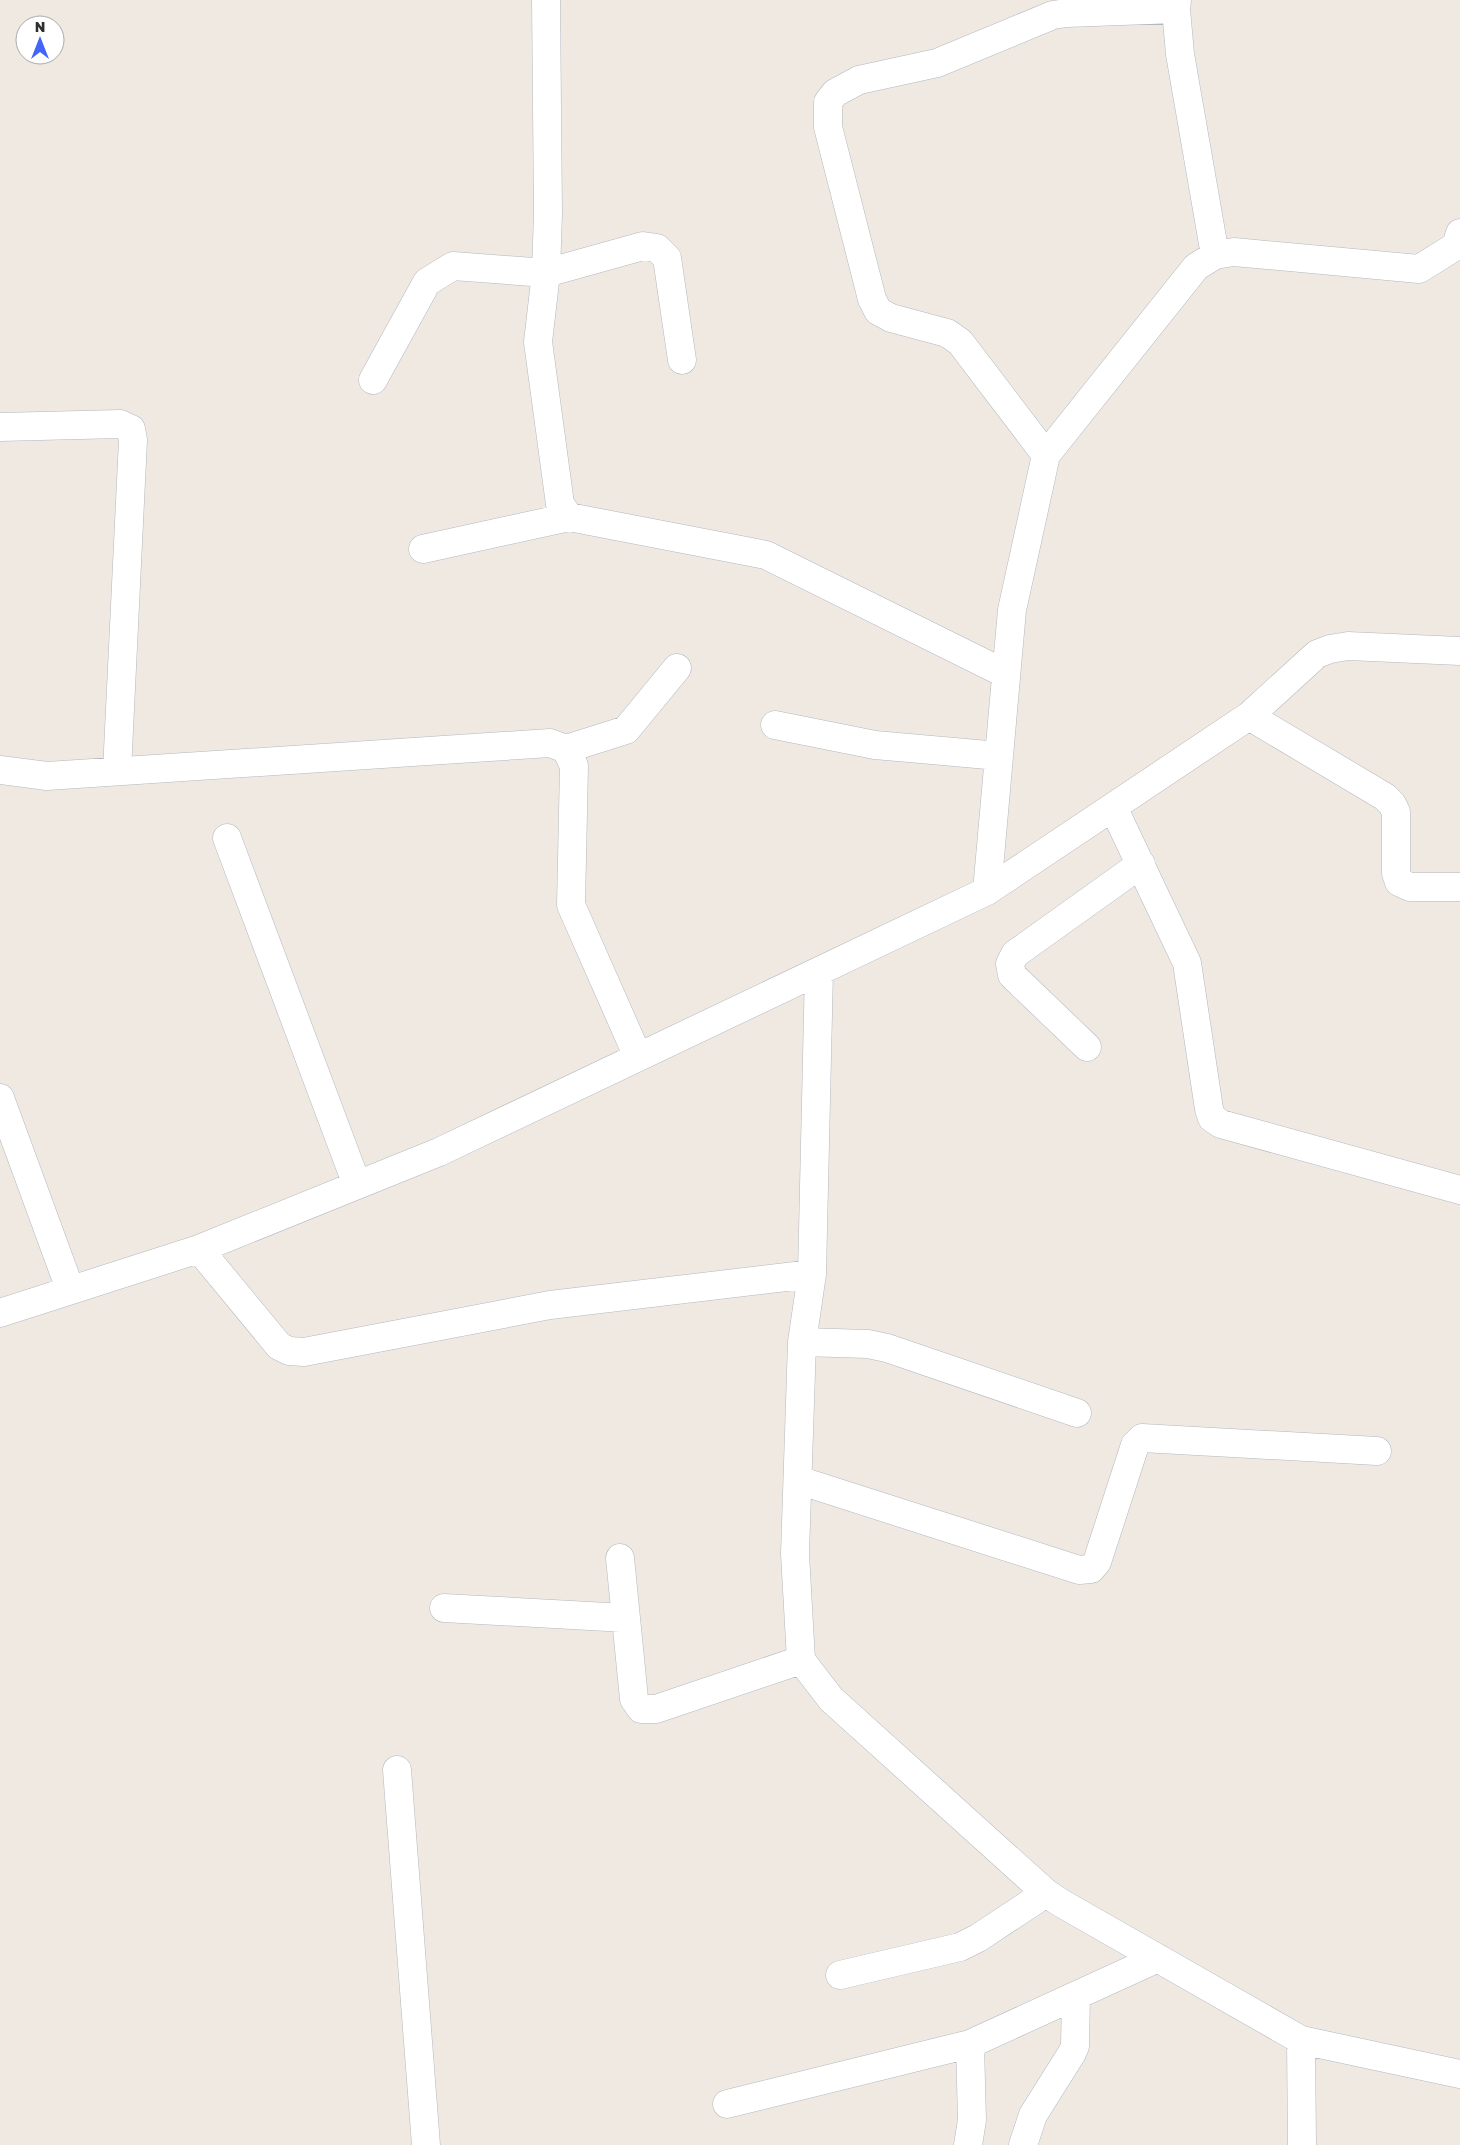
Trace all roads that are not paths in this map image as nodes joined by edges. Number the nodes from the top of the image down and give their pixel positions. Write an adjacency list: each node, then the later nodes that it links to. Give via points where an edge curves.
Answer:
1 (546, 0): 5 (street)
2 (1177, 4): 4 (street, via 1180,54); 9 (street, via 1053,15 937,63 859,80 835,93 828,102 828,127 872,299 878,311 891,318 947,333 960,342)
3 (1460, 233): 4 (street, via 1456,246 1419,269 1234,252)
4 (1215, 255): 9 (street, via 1196,267)
5 (546, 273): 6 (street, via 644,246 656,248 667,258); 7 (street, via 453,266 427,282); 10 (street, via 538,342 539,361 560,504)
6 (682, 360)
7 (373, 380)
8 (0, 427): 20 (street, via 120,424 131,430 129,544)
9 (1046, 455): 14 (street, via 1012,610)
10 (569, 517): 11 (street); 14 (street, via 766,555)
11 (423, 549)
12 (1460, 651): 15 (street, via 1348,646 1330,649 1317,654)
13 (677, 668): 17 (street, via 626,730)
14 (1006, 674): 18 (street)
15 (1249, 716): 21 (street); 24 (street, via 1392,804 1396,812 1398,882 1410,887)
16 (775, 725): 18 (street, via 875,745)
17 (566, 749): 20 (street, via 550,743); 28 (street, via 574,766 570,905)
18 (999, 756): 25 (street)
19 (0, 770): 20 (street, via 47,776)
20 (117, 771)
21 (1113, 807): 23 (street); 25 (street)
22 (227, 838): 30 (street)
23 (1141, 864): 27 (street, via 1015,954 1010,964 1012,975); 31 (street, via 1187,963 1212,1118 1221,1124)
24 (1460, 887)
25 (987, 891): 26 (street)
26 (819, 971): 28 (street); 33 (street)
27 (1087, 1047)
28 (638, 1058): 30 (street, via 440,1152)
29 (0, 1098): 34 (street)
30 (357, 1185): 32 (street)
31 (1460, 1190)
32 (199, 1249): 33 (street, via 279,1346 289,1351 304,1352 550,1305); 34 (street)
33 (812, 1274): 36 (street)
34 (70, 1289): 35 (street)
35 (0, 1313)
36 (802, 1342): 37 (street, via 868,1344 887,1348); 39 (street)
37 (1077, 1413)
38 (1377, 1451): 39 (street, via 1142,1438 1135,1445 1097,1562 1091,1568 1080,1570)
39 (798, 1480): 43 (street, via 795,1554)
40 (620, 1558): 42 (street)
41 (444, 1608): 42 (street)
42 (626, 1618): 43 (street, via 634,1699 640,1709 656,1709)
43 (801, 1660): 45 (street, via 831,1699)
44 (397, 1770): 53 (street)
45 (1046, 1893): 46 (street); 47 (street, via 960,1947)
46 (1158, 1958): 48 (street); 49 (street)
47 (840, 1975)
48 (1076, 1996): 50 (street); 55 (street, via 1075,2046 1033,2115)
49 (1301, 2040): 51 (street); 56 (street)
50 (970, 2044): 52 (street); 54 (street, via 972,2120)
51 (1460, 2074)
52 (726, 2104)
53 (426, 2145)
54 (968, 2145)
55 (1023, 2145)
56 (1302, 2145)

